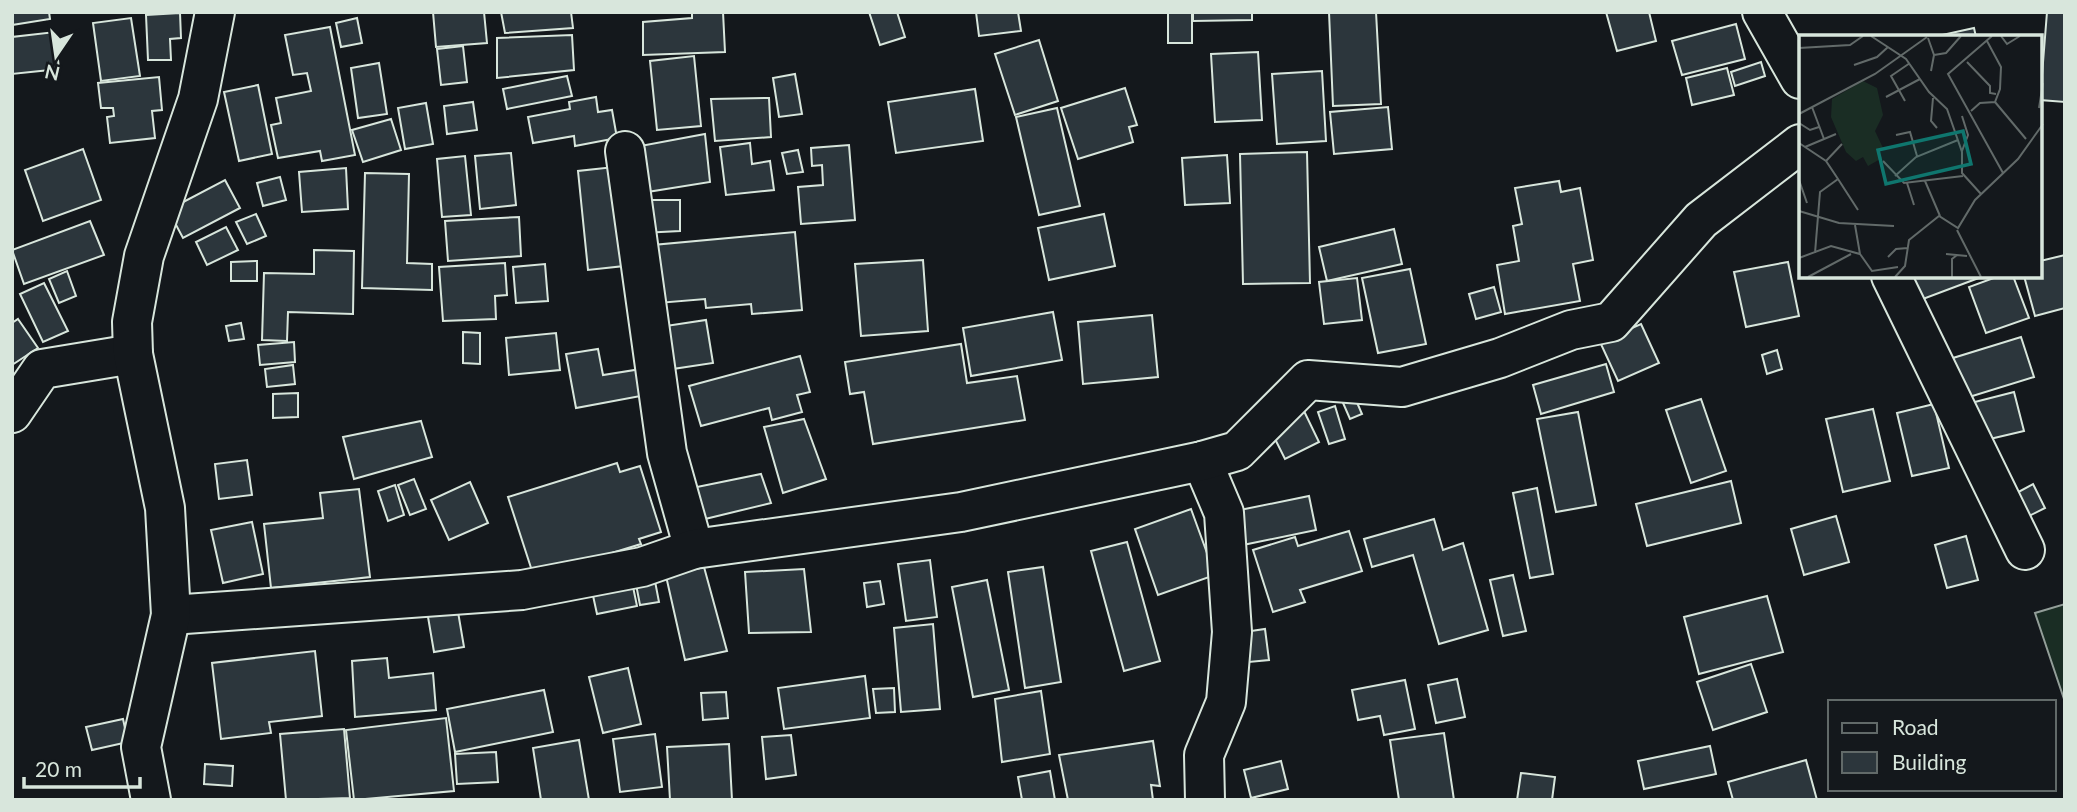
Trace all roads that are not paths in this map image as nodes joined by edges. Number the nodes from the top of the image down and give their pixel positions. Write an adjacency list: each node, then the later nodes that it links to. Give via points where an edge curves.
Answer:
1 (215, 12): 7 (street, via 198,99 144,256 132,322)
2 (1762, 12): 3 (street)
3 (1799, 76)
4 (1799, 146): 9 (street, via 1701,220 1611,322 1571,330 1500,358 1402,387 1308,380 1237,451)
5 (625, 151): 10 (street, via 667,453)
6 (1892, 278): 11 (street)
7 (133, 354): 8 (street, via 42,369); 12 (street, via 165,508)
8 (12, 413)
9 (1202, 461): 10 (street, via 961,512); 14 (street, via 1223,513 1232,632 1226,702 1204,755)
10 (694, 548): 12 (street, via 642,567 522,590)
11 (2025, 550)
12 (171, 615): 13 (street, via 141,747)
13 (151, 800)
14 (1205, 800)

